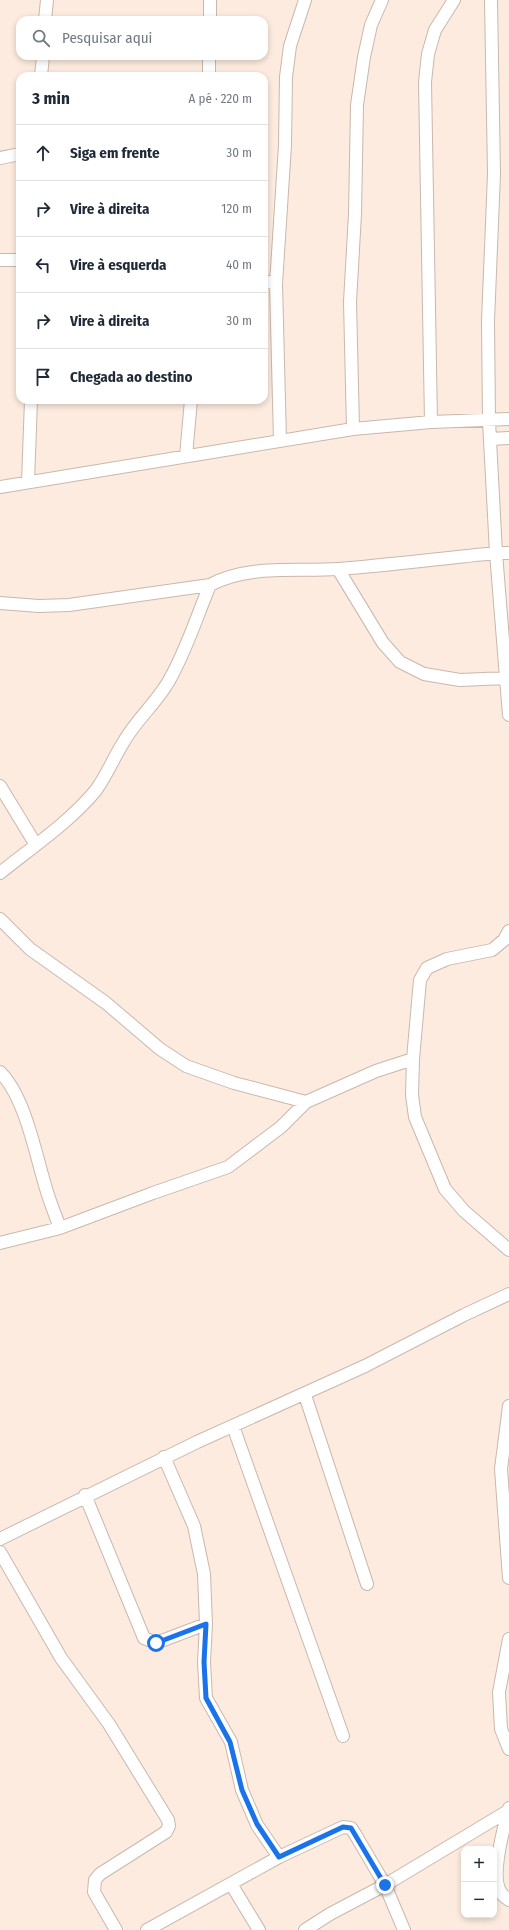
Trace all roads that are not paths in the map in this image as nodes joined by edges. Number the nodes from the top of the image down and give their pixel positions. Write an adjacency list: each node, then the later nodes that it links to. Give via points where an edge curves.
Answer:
1 (47, 0): 7 (street)
2 (210, 0): 8 (street)
3 (305, 0): 18 (street, via 290,46 286,77 285,145)
4 (382, 0): 24 (street, via 371,25 357,105 350,302)
5 (454, 0): 23 (street, via 435,30 428,54 425,82)
6 (491, 0): 22 (street, via 494,174 488,321)
7 (45, 16)
8 (210, 16)
9 (43, 60): 11 (street)
10 (209, 60): 12 (street)
11 (41, 72)
12 (209, 72)
13 (16, 155): 14 (street)
14 (0, 158)
15 (0, 260): 16 (street)
16 (16, 260)
17 (268, 282): 18 (street)
18 (276, 284): 27 (street)
19 (31, 404): 29 (street)
20 (191, 404): 28 (street)
21 (509, 419): 22 (street)
22 (489, 420): 23 (street); 26 (street)
23 (432, 422): 24 (street)
24 (353, 429): 27 (street)
25 (509, 438): 26 (street)
26 (490, 439): 31 (street)
27 (280, 441): 28 (street)
28 (186, 456): 29 (street)
29 (28, 482): 30 (street)
30 (0, 487)
31 (496, 553): 32 (street); 33 (street); 36 (street)
32 (509, 553)
33 (338, 569): 34 (street, via 262,572 223,578); 36 (street, via 383,643 400,662 424,674 460,680)
34 (210, 585): 35 (street, via 69,605); 39 (street, via 171,678 130,731 111,767 95,790)
35 (0, 603)
36 (506, 678): 37 (street)
37 (509, 715)
38 (0, 786): 39 (street)
39 (36, 845): 40 (street)
40 (0, 873)
41 (0, 919): 45 (street, via 30,949 106,1003 186,1066 234,1083)
42 (509, 931): 43 (street, via 504,940 492,950 447,959 427,968 420,980)
43 (413, 1059): 45 (street, via 376,1071); 48 (street, via 412,1095 415,1117 445,1189 464,1211)
44 (0, 1072): 46 (street, via 19,1102)
45 (306, 1102): 46 (street, via 281,1127 228,1167)
46 (60, 1228): 47 (street)
47 (0, 1243)
48 (509, 1250)
49 (509, 1294): 50 (street)
50 (305, 1395): 52 (street); 58 (street)
51 (509, 1406): 57 (street, via 501,1469)
52 (233, 1426): 53 (street); 61 (street)
53 (164, 1457): 54 (street); 59 (street, via 194,1526 204,1574)
54 (85, 1495): 55 (street); 59 (street, via 144,1638 156,1643)
55 (0, 1539)
56 (0, 1552): 68 (street, via 61,1658 109,1724 168,1820 166,1832 100,1874 95,1880 94,1892)
57 (509, 1578)
58 (367, 1584)
59 (206, 1624): 64 (street, via 206,1698 230,1742 242,1790 257,1824)
60 (509, 1639): 62 (street, via 499,1692 501,1729)
61 (343, 1736)
62 (509, 1749)
63 (509, 1809): 66 (street); 67 (street, via 500,1846 498,1878 500,1891)
64 (279, 1857): 65 (street); 66 (street, via 343,1827 351,1828)
65 (231, 1884): 69 (street); 70 (street)
66 (385, 1885): 71 (street); 72 (street)
67 (509, 1900)
68 (116, 1930)
69 (147, 1930)
70 (260, 1930)
71 (305, 1930)
72 (404, 1930)

